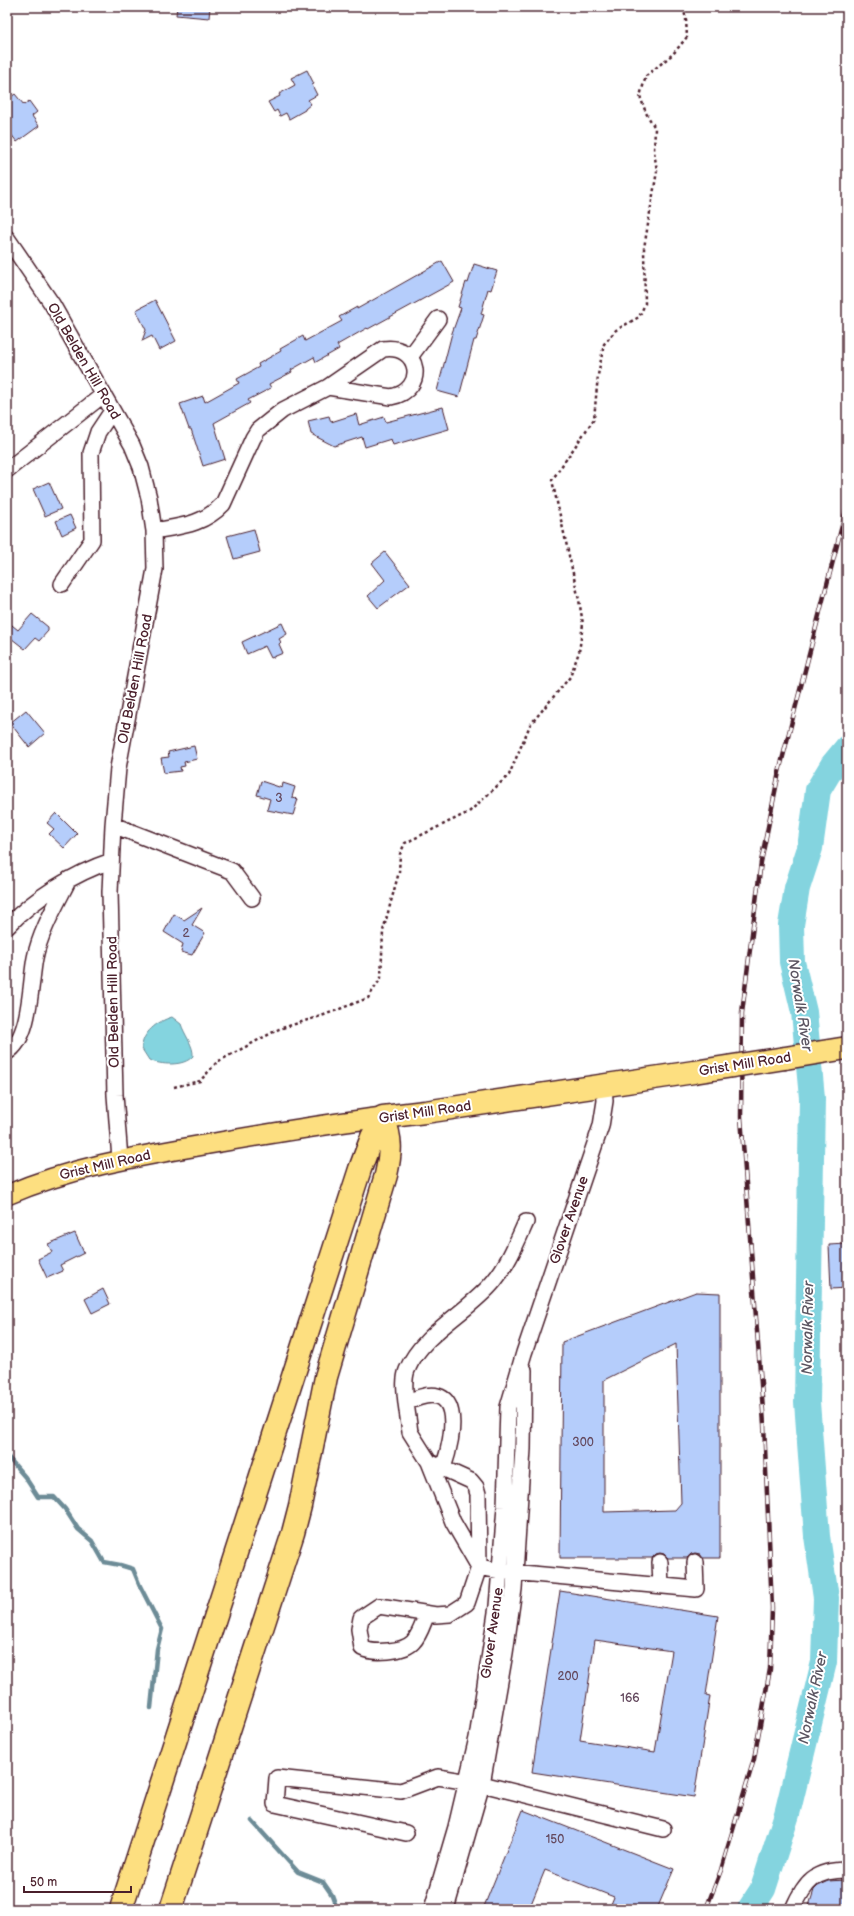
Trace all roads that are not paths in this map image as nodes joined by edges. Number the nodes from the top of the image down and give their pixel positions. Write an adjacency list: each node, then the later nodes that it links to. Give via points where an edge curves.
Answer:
1 (7, 238): 5 (street, Old Belden Hill Road, via 52,304)
2 (438, 319): 3 (street)
3 (410, 357): 4 (street, via 399,349 382,350); 4 (street, via 415,374 413,383 400,396 391,398)
4 (328, 387): 8 (street, via 283,410 258,430 224,504 216,512 198,522)
5 (103, 395): 6 (street, Old Belden Hill Road); 7 (street)
6 (112, 411): 8 (street, Old Belden Hill Road, via 132,445 141,467); 9 (street, via 98,432 91,453 92,540)
7 (7, 470)
8 (154, 531): 10 (street, Old Belden Hill Road, via 155,569 118,768)
9 (62, 584)
10 (113, 825): 11 (street, Old Belden Hill Road); 13 (street, via 232,871)
11 (111, 861): 12 (street, via 88,868); 19 (street, Old Belden Hill Road, via 115,1095)
12 (69, 878): 14 (street); 16 (street, via 40,938 22,1035 14,1048)
13 (252, 898)
14 (7, 927)
15 (847, 1048): 17 (highway, Grist Mill Road, bridge)
16 (7, 1052)
17 (604, 1085): 18 (highway, Grist Mill Road); 28 (street, Glover Avenue, via 605,1101 601,1126 524,1353 523,1449)
18 (383, 1117): 19 (main road, Grist Mill Road, via 319,1124); 36 (highway, via 360,1169); 37 (highway, via 390,1143 386,1175 326,1377 300,1506)
19 (120, 1159): 20 (main road, Grist Mill Road, via 52,1177)
20 (7, 1195)
21 (526, 1222): 22 (street, via 495,1280 476,1300 418,1349 407,1371 404,1388)
22 (406, 1403): 23 (street, via 410,1432); 24 (street, via 419,1396 434,1395 446,1402 452,1412 450,1448)
23 (428, 1462): 24 (street); 27 (street, via 453,1522)
24 (443, 1468): 27 (street, via 464,1477 476,1487)
25 (660, 1562): 29 (street)
26 (695, 1562): 29 (street, via 696,1589)
27 (479, 1567): 28 (street); 30 (street, via 467,1603 450,1614)
28 (508, 1572): 29 (street); 31 (street, Glover Avenue, via 497,1606 477,1738); 32 (street, Glover Avenue, via 505,1653)
29 (660, 1586)
30 (428, 1614)
31 (467, 1780): 32 (street); 34 (street, via 438,1776 401,1791 277,1778 275,1804); 38 (street, Glover Avenue)
32 (482, 1784): 33 (street); 39 (street, Glover Avenue)
33 (663, 1829)
34 (406, 1834)
35 (847, 1870): 40 (street, via 832,1870 818,1874 807,1883)
36 (121, 1909)
37 (171, 1909)
38 (432, 1909)
39 (446, 1909)
40 (793, 1909)

